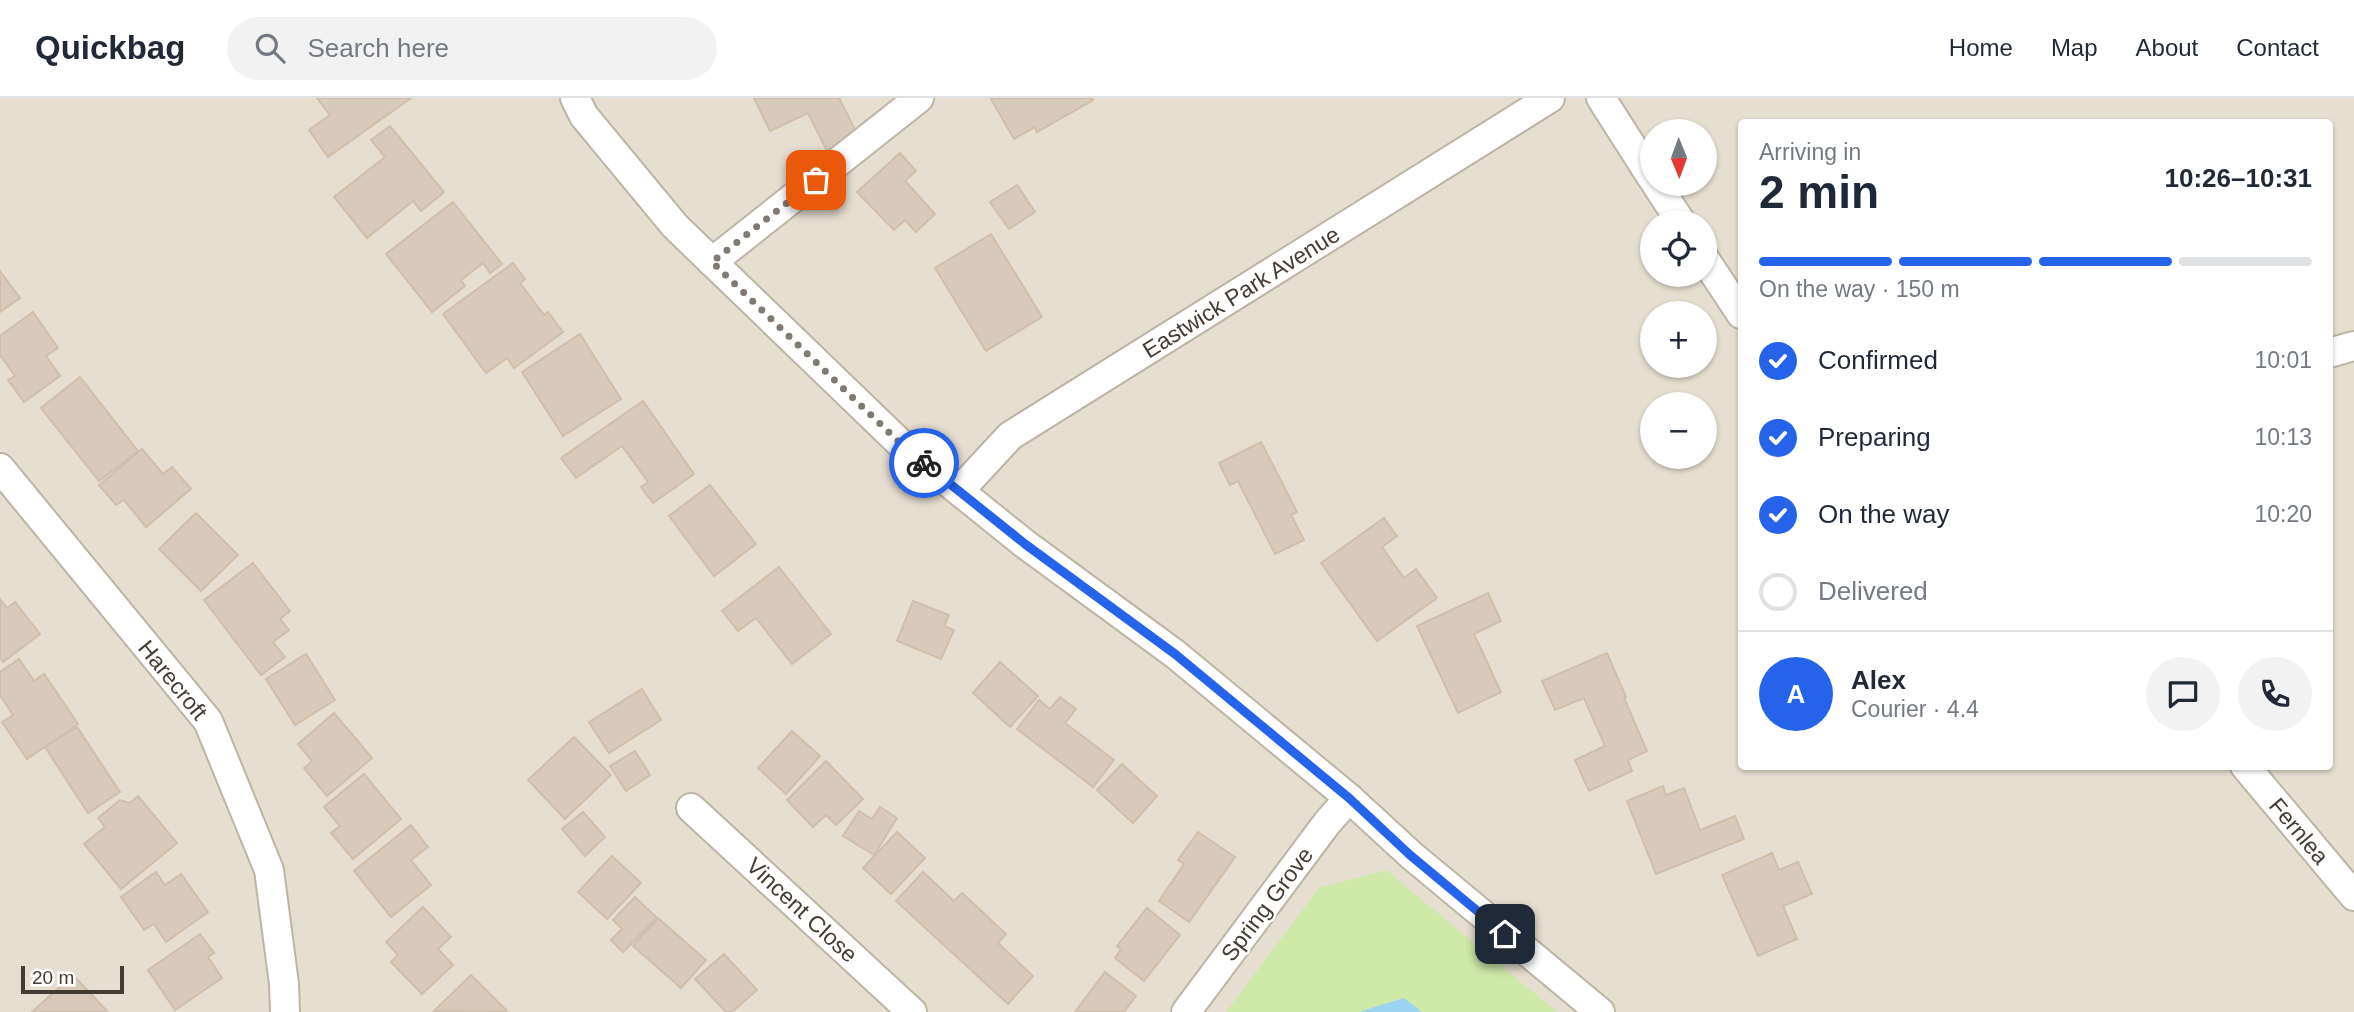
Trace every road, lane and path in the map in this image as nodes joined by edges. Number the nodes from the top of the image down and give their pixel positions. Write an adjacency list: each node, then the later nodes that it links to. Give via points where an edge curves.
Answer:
1 (575, 98): 6 (street, via 584,117 675,226)
2 (919, 98): 6 (street)
3 (1601, 98): 5 (street)
4 (1538, 101): 12 (street, Eastwick Park Avenue, via 1010,436)
5 (1640, 159)
6 (712, 262): 12 (street, via 902,445)
7 (1717, 278): 8 (street)
8 (1738, 309)
9 (2354, 346): 10 (street)
10 (2333, 352)
11 (0, 468): 17 (street, Harecroft, via 208,721 270,870)
12 (959, 491): 14 (street, via 1175,654)
13 (2248, 770): 16 (street, Fernlea)
14 (1349, 798): 19 (street, Spring Grove); 20 (street, via 1410,855)
15 (691, 808): 18 (street, Vincent Close)
16 (2354, 896)
17 (285, 1012)
18 (912, 1012)
19 (1186, 1012)
20 (1600, 1012)

